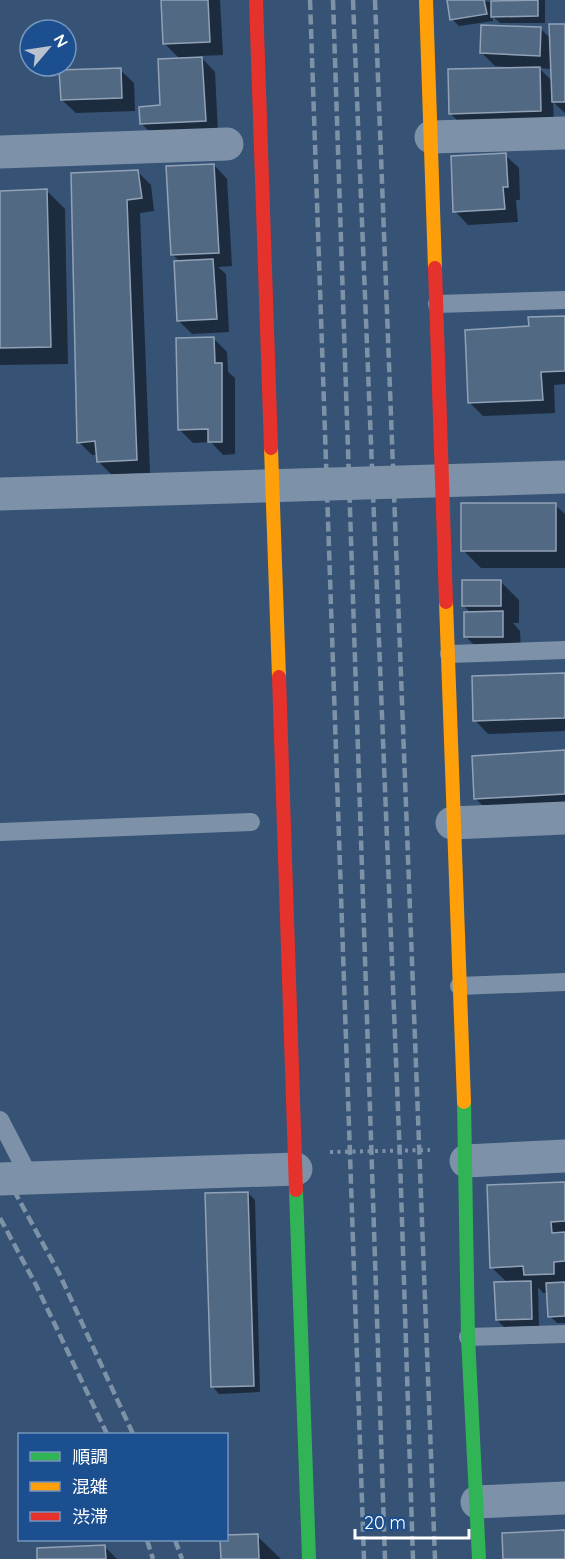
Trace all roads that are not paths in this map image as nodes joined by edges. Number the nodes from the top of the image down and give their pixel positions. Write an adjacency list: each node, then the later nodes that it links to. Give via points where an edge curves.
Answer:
1 (255, 0): 11 (street)
2 (426, 0): 4 (street)
3 (565, 133): 4 (street)
4 (431, 137): 8 (street)
5 (227, 144): 6 (street)
6 (0, 152)
7 (565, 300): 8 (lane)
8 (437, 304): 10 (street)
9 (565, 477): 10 (street)
10 (443, 481): 11 (street); 14 (street)
11 (274, 487): 12 (street); 24 (street)
12 (0, 494)
13 (565, 650): 14 (lane)
14 (449, 654): 17 (street)
15 (565, 818): 17 (street)
16 (251, 822): 18 (lane)
17 (452, 823): 20 (street)
18 (0, 832)
19 (565, 982): 20 (lane)
20 (459, 986): 22 (street)
21 (0, 1120): 25 (lane)
22 (466, 1155): 23 (street); 27 (street)
23 (565, 1156)
24 (296, 1161): 25 (street); 30 (street)
25 (15, 1178)
26 (565, 1334): 27 (lane)
27 (468, 1337): 29 (street)
28 (565, 1498): 29 (street)
29 (477, 1502): 31 (street)
30 (309, 1559)
31 (479, 1559)

